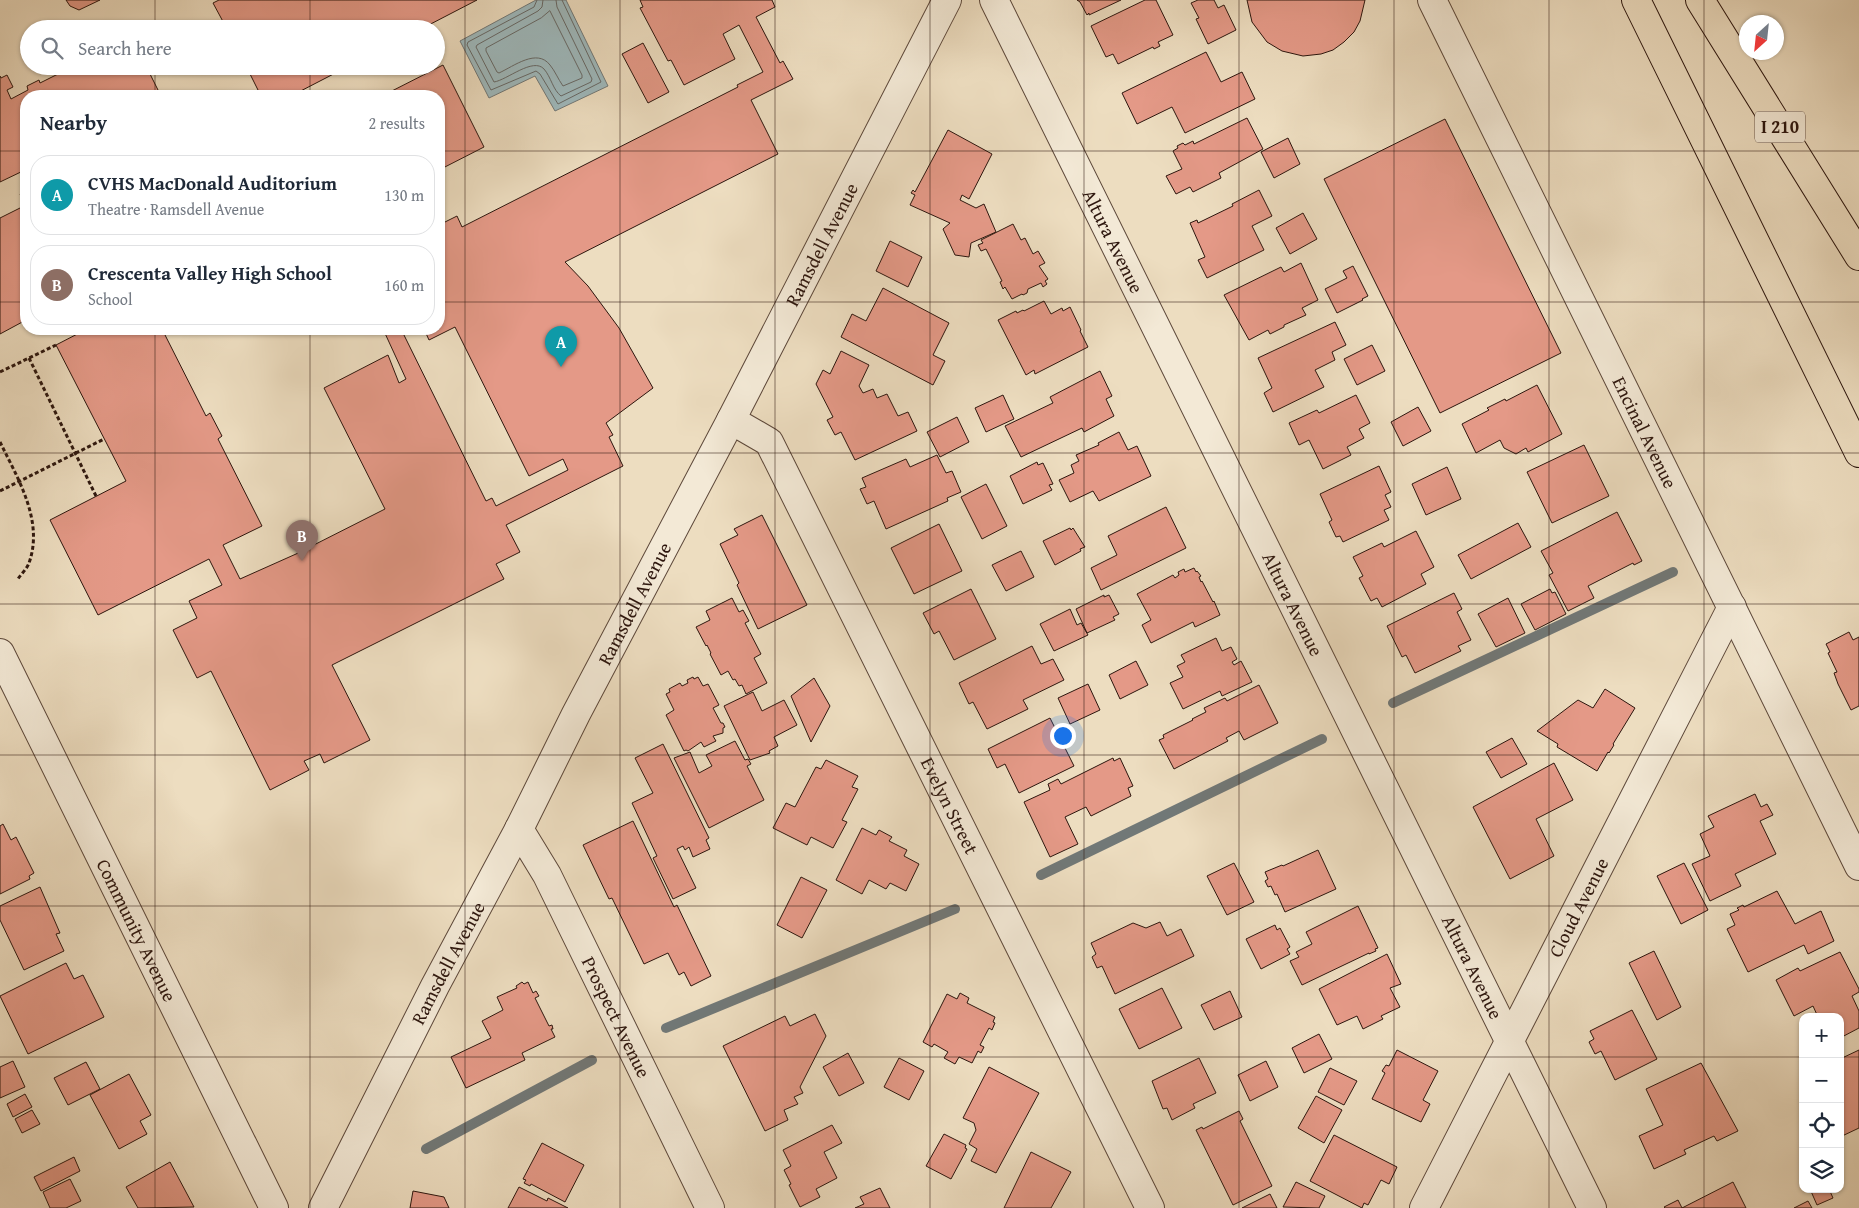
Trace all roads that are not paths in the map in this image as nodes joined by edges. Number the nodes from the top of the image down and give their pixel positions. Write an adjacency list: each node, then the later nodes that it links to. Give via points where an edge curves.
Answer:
1 (947, 0): 7 (street, Ramsdell Avenue)
2 (994, 0): 13 (street, Altura Avenue)
3 (1432, 0): 9 (street, Encinal Avenue)
4 (1636, 0): 8 (highway)
5 (1700, 0): 6 (highway, I 210)
6 (1859, 256)
7 (731, 420): 11 (street, Ramsdell Avenue); 17 (street, Evelyn Street, via 769,442)
8 (1859, 453)
9 (1732, 607): 12 (street, Encinal Avenue); 13 (street, Cloud Avenue)
10 (0, 653): 14 (street, Community Avenue)
11 (519, 829): 15 (street, Ramsdell Avenue); 16 (street, Prospect Avenue, via 547,875)
12 (1859, 866)
13 (1510, 1042): 18 (street, Cloud Avenue); 19 (street, Altura Avenue)
14 (274, 1208)
15 (323, 1208)
16 (710, 1208)
17 (1150, 1208)
18 (1424, 1208)
19 (1592, 1208)

